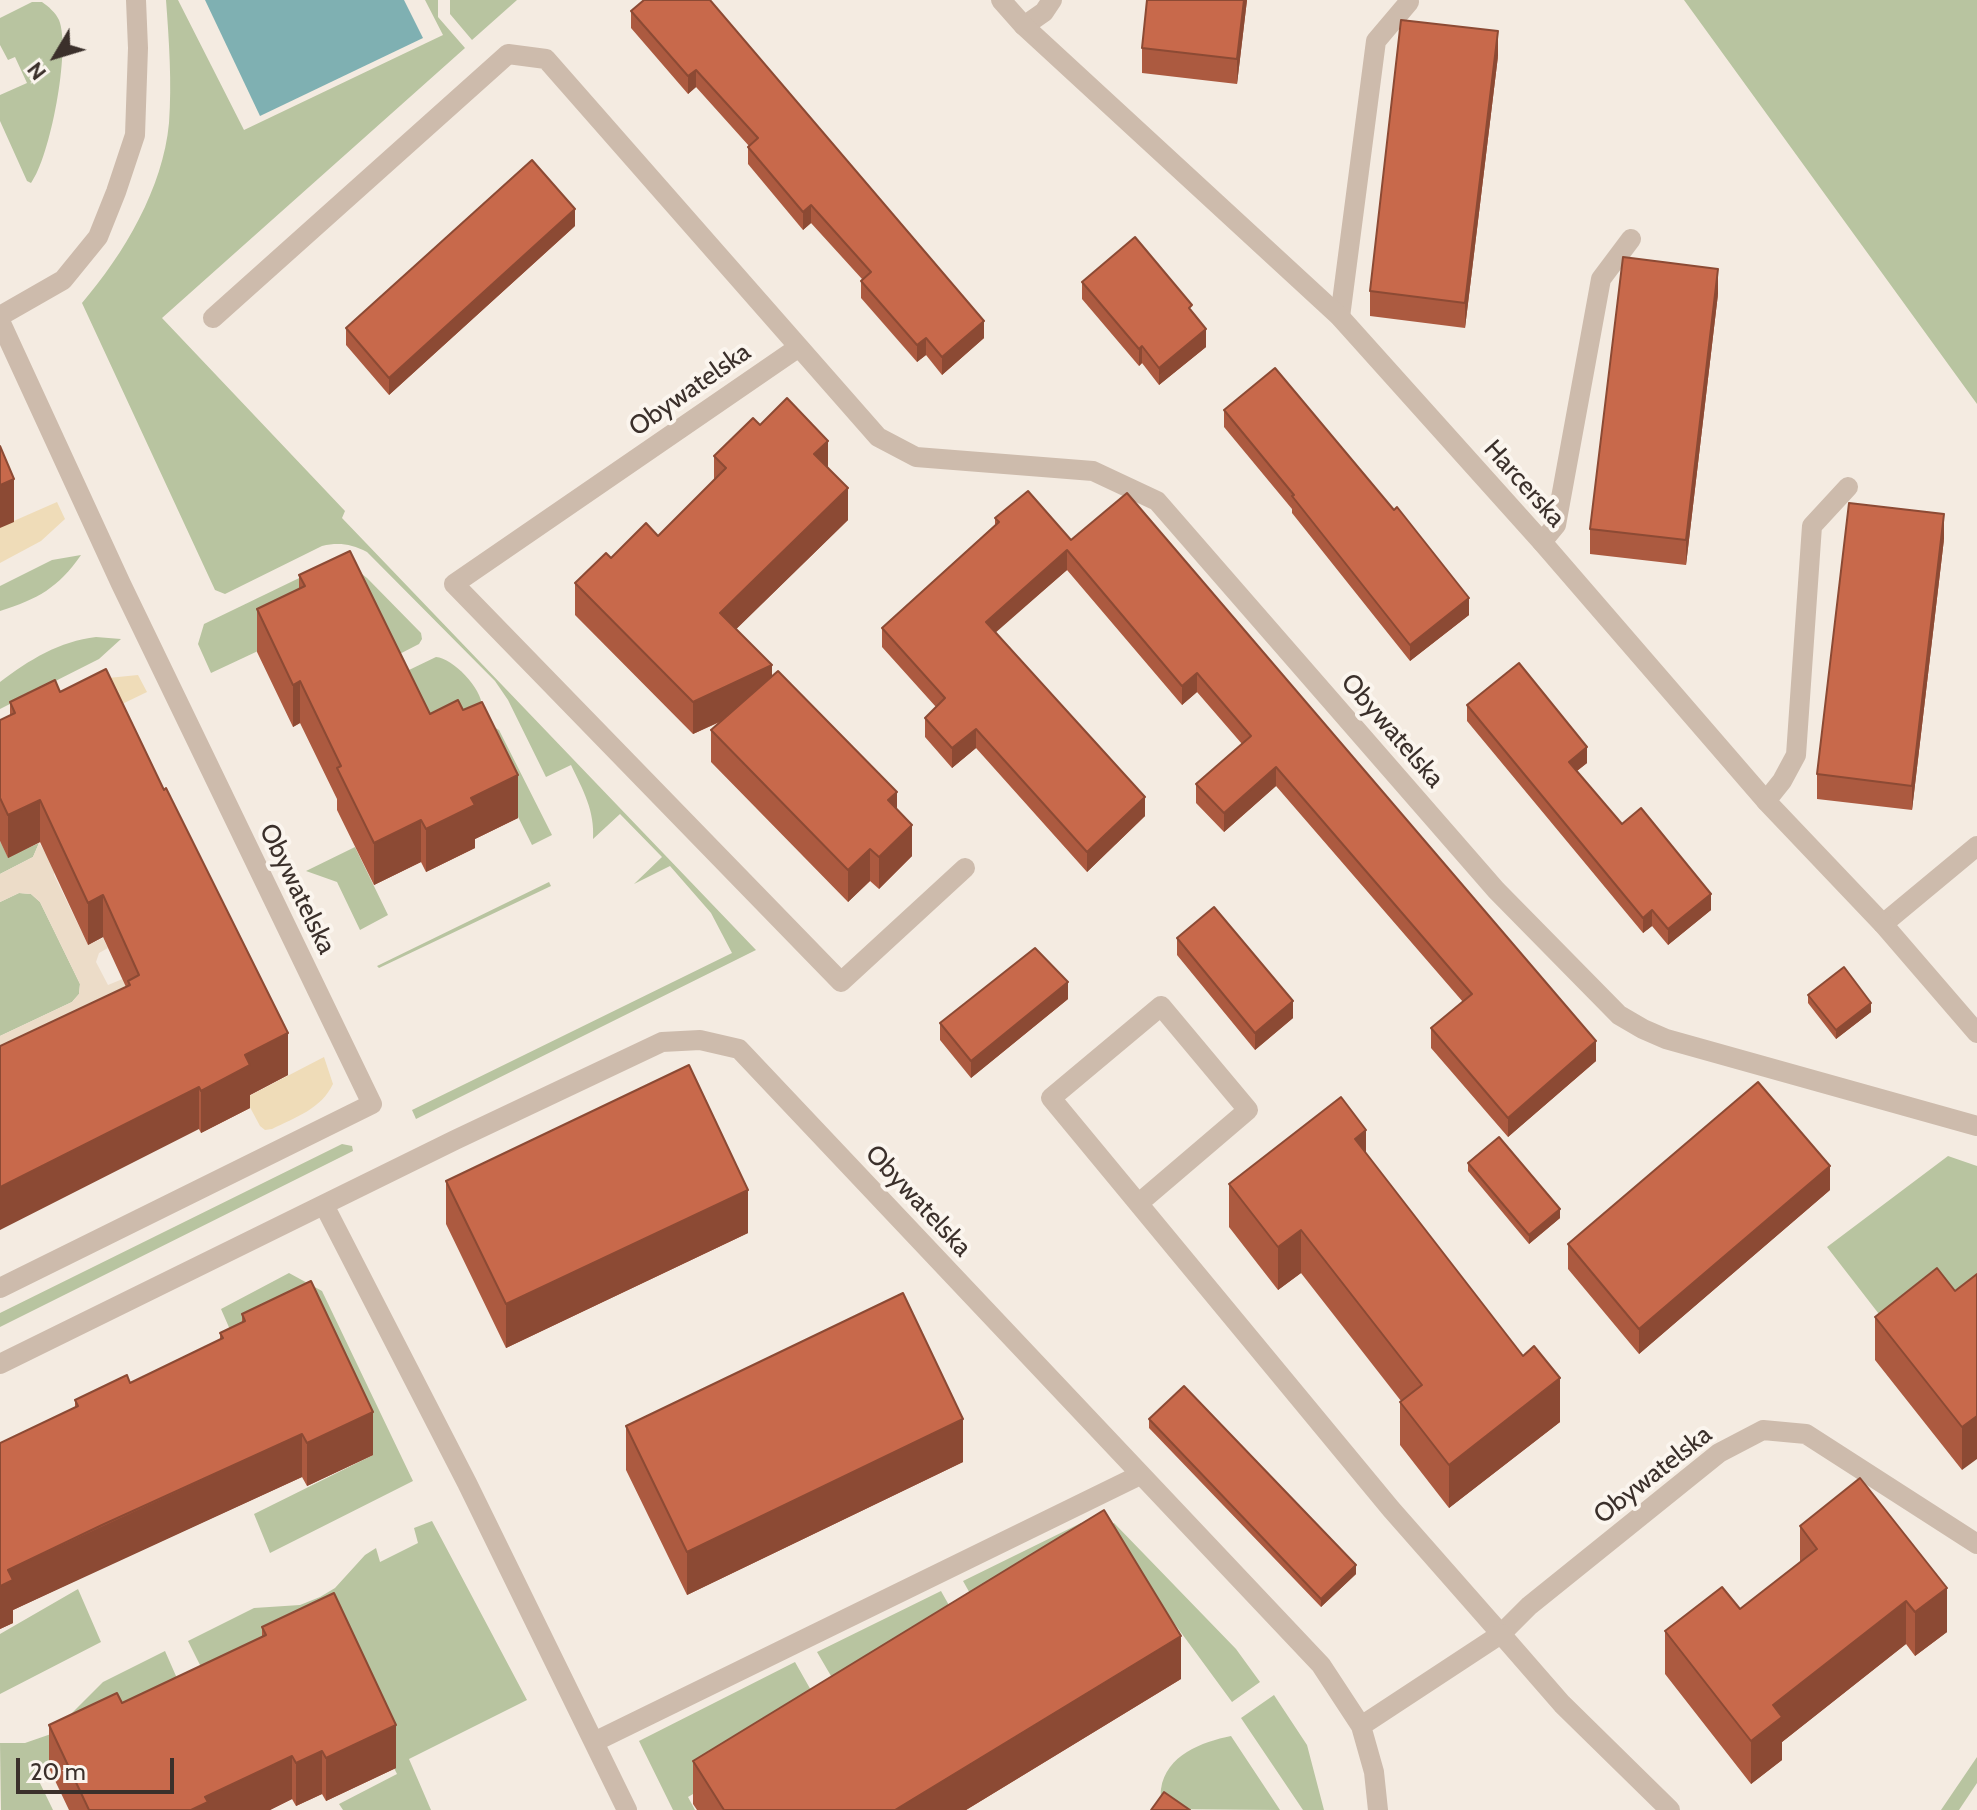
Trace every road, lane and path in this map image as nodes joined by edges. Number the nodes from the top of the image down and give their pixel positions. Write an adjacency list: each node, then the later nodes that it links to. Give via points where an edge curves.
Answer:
1 (136, 0): 8 (street, Obywatelska, via 135,135 98,237 63,280)
2 (1001, 0): 5 (street, Harcerska)
3 (1052, 0): 5 (street)
4 (1409, 2): 7 (street, via 1376,41)
5 (1024, 26): 7 (street, Harcerska)
6 (1631, 239): 12 (street, via 1601,279 1556,525)
7 (1340, 317): 12 (street, Harcerska)
8 (0, 318): 21 (street, Obywatelska, via 114,571 372,1104)
9 (213, 318): 10 (street, Obywatelska, via 508,54 546,59)
10 (799, 347): 15 (street, Obywatelska, via 454,584 841,982); 18 (street, Obywatelska, via 878,437 916,457 1093,471 1157,501 1496,890 1619,1015 1666,1039)
11 (1848, 487): 13 (street, via 1812,526 1796,755)
12 (1542, 542): 13 (street, Harcerska)
13 (1766, 801): 16 (street, Harcerska)
14 (1977, 846): 16 (street)
15 (965, 868)
16 (1883, 924): 17 (street, Harcerska)
17 (1977, 1033)
18 (1977, 1126)
19 (1139, 1203): 19 (street, via 1051,1098 1161,1006 1248,1110); 25 (street)
20 (324, 1205): 22 (street, Obywatelska); 23 (street, Obywatelska, via 662,1042 700,1040 739,1049); 27 (street)
21 (0, 1288)
22 (0, 1364)
23 (1140, 1475): 26 (street, Obywatelska, via 1321,1665); 27 (street)
24 (1977, 1544): 25 (street, Obywatelska, via 1806,1434 1763,1430 1719,1453)
25 (1501, 1634): 26 (street, Obywatelska); 30 (street, via 1562,1704)
26 (1361, 1726): 29 (street, Obywatelska)
27 (594, 1742): 28 (street)
28 (627, 1810)
29 (1378, 1810)
30 (1670, 1810)

